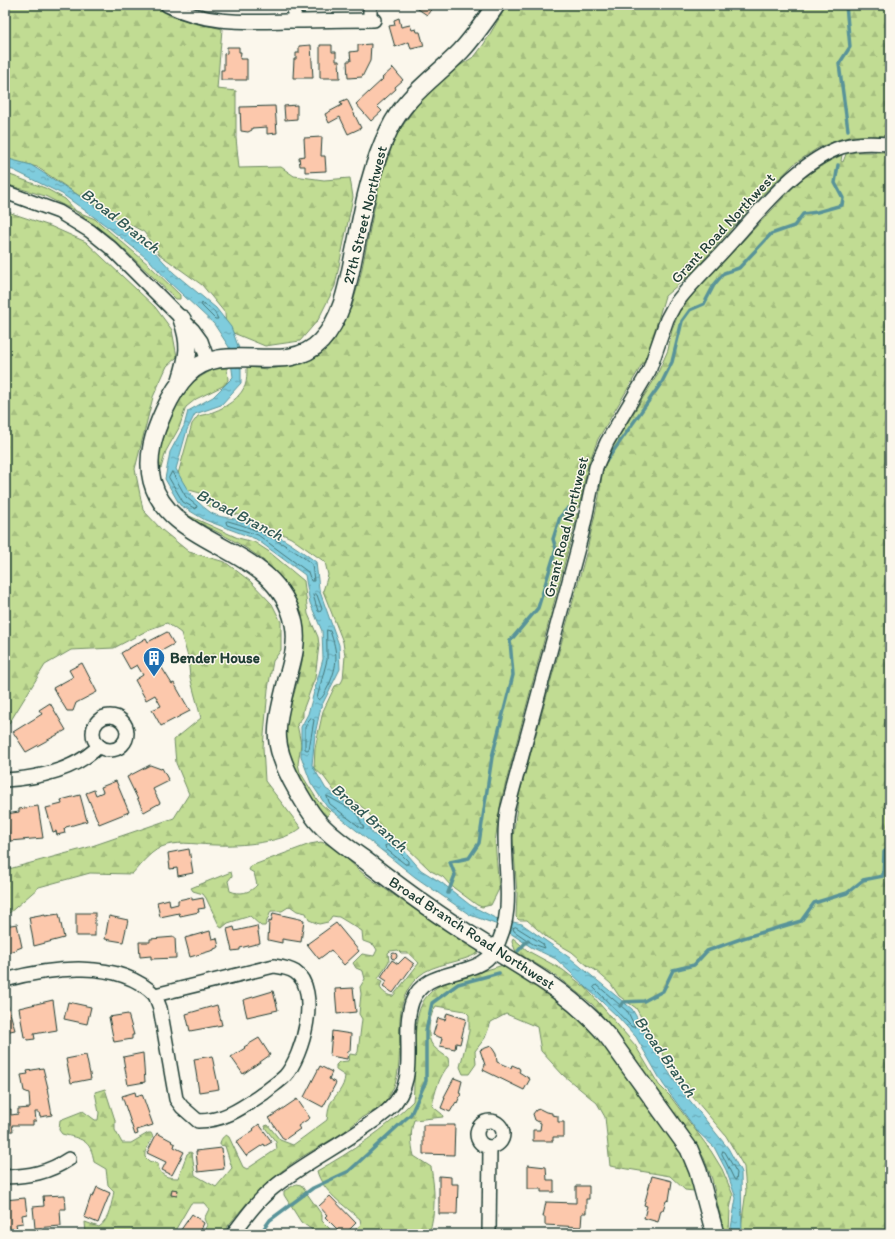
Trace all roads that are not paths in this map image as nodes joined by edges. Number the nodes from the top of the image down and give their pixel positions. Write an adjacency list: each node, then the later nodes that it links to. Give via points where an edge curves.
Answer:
1 (167, 5): 5 (street)
2 (294, 5): 6 (street)
3 (370, 5): 6 (street, via 372,20)
4 (496, 5): 10 (main road, 27th Street Northwest, via 463,48 405,104 389,129 374,170 343,302 327,333 312,348 296,356 277,359 236,357)
5 (194, 10): 6 (street, via 215,20)
6 (294, 21)
7 (890, 144): 14 (street, Grant Road Northwest, via 843,147 802,170 694,282 668,316 649,372 603,449 594,474 582,533 507,811 504,842 508,890 507,916)
8 (5, 192): 9 (street, via 59,212 90,231 111,248)
9 (182, 318): 10 (street, via 197,335); 11 (main road, via 189,347)
10 (208, 361): 11 (main road, Broad Branch Road Northwest, via 191,370)
11 (180, 383): 14 (main road, Broad Branch Road Northwest, via 163,412 153,439 150,457 152,478 159,497 172,515 182,524 249,561 276,587 288,606 294,624 295,643 278,717 277,735 279,752 286,771 311,814 327,831 413,897)
12 (100, 746): 13 (street, via 88,757 71,766 31,777)
13 (5, 780)
14 (494, 950): 20 (street, via 481,963 440,975 419,990 412,1001 407,1078 398,1100 389,1110 272,1188); 22 (main road, Broad Branch Road Northwest, via 567,996 591,1017 609,1038 689,1150 698,1171)
15 (5, 980): 16 (street, via 40,973 94,970 130,979 145,986)
16 (155, 995): 16 (street, via 274,966 296,972 304,984 307,996 303,1040 298,1055 285,1076 240,1109 224,1117 198,1121 176,1099 160,1008)
17 (490, 1147): 21 (street)
18 (69, 1159): 19 (street, via 38,1174)
19 (5, 1177)
20 (233, 1234)
21 (489, 1234)
22 (715, 1234)

